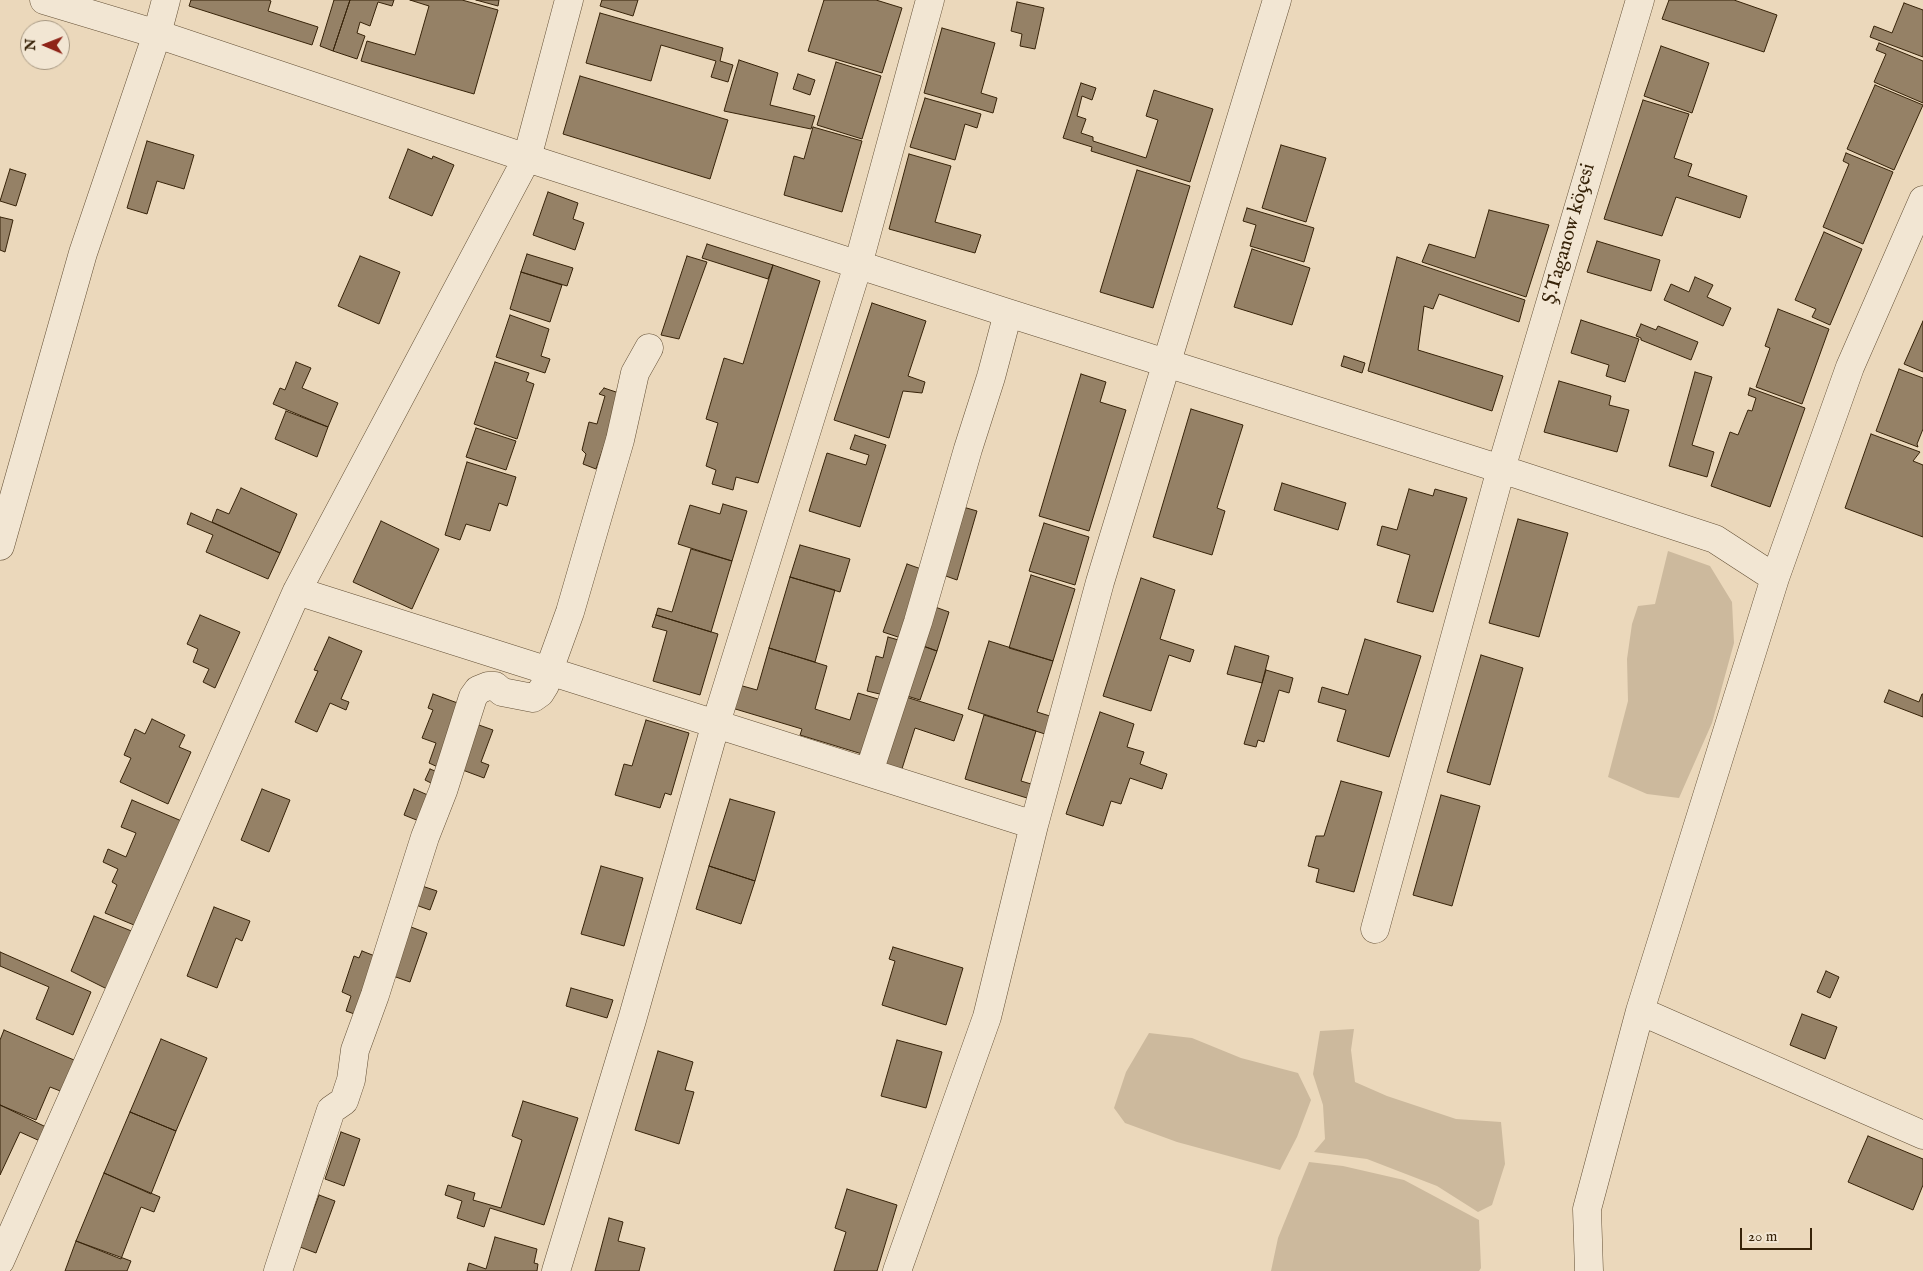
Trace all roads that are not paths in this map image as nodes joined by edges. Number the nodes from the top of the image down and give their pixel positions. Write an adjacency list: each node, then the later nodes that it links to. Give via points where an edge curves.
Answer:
1 (44, 0): 7 (street)
2 (166, 0): 7 (street)
3 (569, 0): 8 (street)
4 (930, 0): 10 (street)
5 (1277, 0): 13 (street)
6 (1640, 0): 14 (street, Ş.Taganow köçesi)
7 (157, 34): 8 (street); 15 (street, via 83,253)
8 (527, 158): 10 (street); 17 (street)
9 (1923, 200): 16 (street, via 1850,367)
10 (858, 265): 11 (street); 19 (street)
11 (1008, 313): 13 (street); 20 (street, via 992,377 918,622)
12 (649, 348): 18 (street, via 635,373 620,440 570,612)
13 (1167, 364): 14 (street); 21 (street, via 1100,582)
14 (1501, 469): 16 (street, via 1715,539); 22 (street, Ş.Taganow köçesi)
15 (0, 546)
16 (1775, 578): 23 (street)
17 (297, 591): 18 (street); 25 (street)
18 (549, 670): 19 (street); 26 (street, via 545,685 533,698 502,692 495,686 478,690 473,697 355,1050 344,1101 331,1110)
19 (716, 723): 20 (street); 27 (street, via 632,1020)
20 (869, 772): 21 (street)
21 (1034, 825): 28 (street, via 987,1017)
22 (1375, 929)
23 (1640, 1011): 24 (street); 29 (street, via 1587,1209)
24 (1923, 1135)
25 (0, 1262)
26 (278, 1271)
27 (556, 1271)
28 (897, 1271)
29 (1589, 1271)

